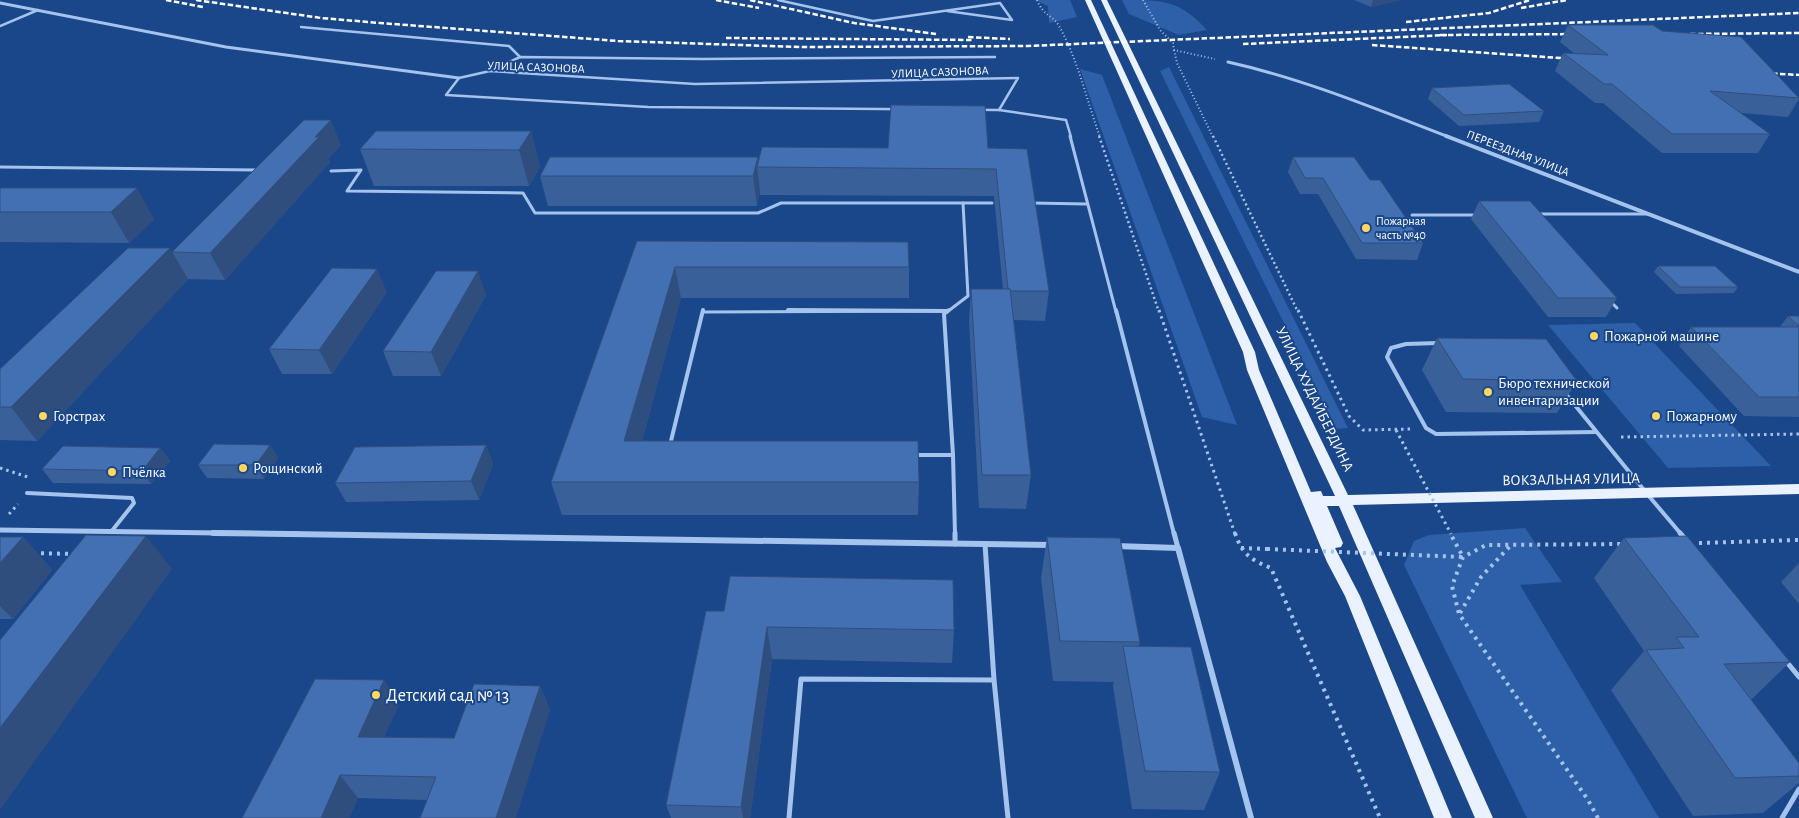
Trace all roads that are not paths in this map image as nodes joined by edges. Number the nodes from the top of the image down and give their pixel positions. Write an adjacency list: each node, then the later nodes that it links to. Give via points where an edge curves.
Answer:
1 (778, 0): 6 (lane, via 873,21)
2 (1088, 0): 31 (main road)
3 (1104, 0): 41 (main road, УЛИЦА ХУДАЙБЕРДИНА)
4 (0, 2): 5 (street, УЛИЦА САЗОНОВА)
5 (40, 10): 7 (lane); 13 (street, УЛИЦА САЗОНОВА, via 226,47)
6 (947, 11): 6 (lane, via 1000,4 1012,20 1002,18)
7 (0, 26)
8 (301, 27): 9 (lane, via 509,46)
9 (520, 57): 10 (lane); 12 (lane)
10 (995, 57)
11 (1228, 62): 23 (street, ПЕРЕЕЗДНАЯ УЛИЦА, via 1332,92)
12 (490, 71): 13 (lane, УЛИЦА САЗОНОВА); 14 (lane, УЛИЦА САЗОНОВА, via 695,84 1018,78)
13 (459, 78): 14 (lane, via 446,95 648,107)
14 (999, 110): 21 (lane, via 1066,120)
15 (0, 167): 16 (lane)
16 (263, 170)
17 (331, 171): 18 (lane, via 361,170 347,190 523,193 535,213 758,213 781,203)
18 (963, 203): 19 (lane); 29 (lane, via 968,296)
19 (992, 203)
20 (1031, 203): 21 (lane)
21 (1087, 204): 49 (lane)
22 (1530, 214): 23 (lane)
23 (1649, 214): 26 (street, ПЕРЕЕЗДНАЯ УЛИЦА)
24 (1412, 215): 25 (lane)
25 (1481, 215)
26 (1799, 272)
27 (1610, 301): 28 (lane)
28 (1617, 308)
29 (947, 311): 34 (lane, via 703,310); 36 (lane, via 944,314)
30 (1445, 343): 33 (lane, via 1406,344 1392,348 1387,357 1426,428 1436,434)
31 (1249, 352): 40 (main road); 51 (main road, via 1253,370 1334,562)
32 (1561, 388): 33 (lane)
33 (1596, 432): 39 (lane)
34 (669, 449)
35 (914, 455): 36 (lane)
36 (953, 455): 45 (lane)
37 (1799, 489): 39 (main road, ВОКЗАЛЬНАЯ УЛИЦА)
38 (27, 493): 43 (lane, via 132,498 134,503)
39 (1646, 493): 41 (main road, ВОКЗАЛЬНАЯ УЛИЦА); 44 (lane)
40 (1318, 501): 41 (main road, ВОКЗАЛЬНАЯ УЛИЦА); 51 (main road, via 1344,563)
41 (1344, 501): 60 (main road, УЛИЦА ХУДАЙБЕРДИНА)
42 (0, 530): 43 (street)
43 (110, 534): 45 (street); 50 (lane)
44 (1688, 543)
45 (955, 544): 46 (street)
46 (985, 544): 47 (street); 54 (lane)
47 (1062, 546)
48 (1111, 546): 49 (street)
49 (1178, 548): 58 (street)
50 (93, 554)
51 (1352, 596): 59 (main road)
52 (1780, 654): 53 (lane)
53 (1799, 677)
54 (994, 680): 56 (lane, via 801,679); 57 (lane)
55 (1799, 789): 61 (lane)
56 (789, 818)
57 (1008, 818)
58 (1251, 818)
59 (1443, 818)
60 (1484, 818)
61 (1782, 818)

